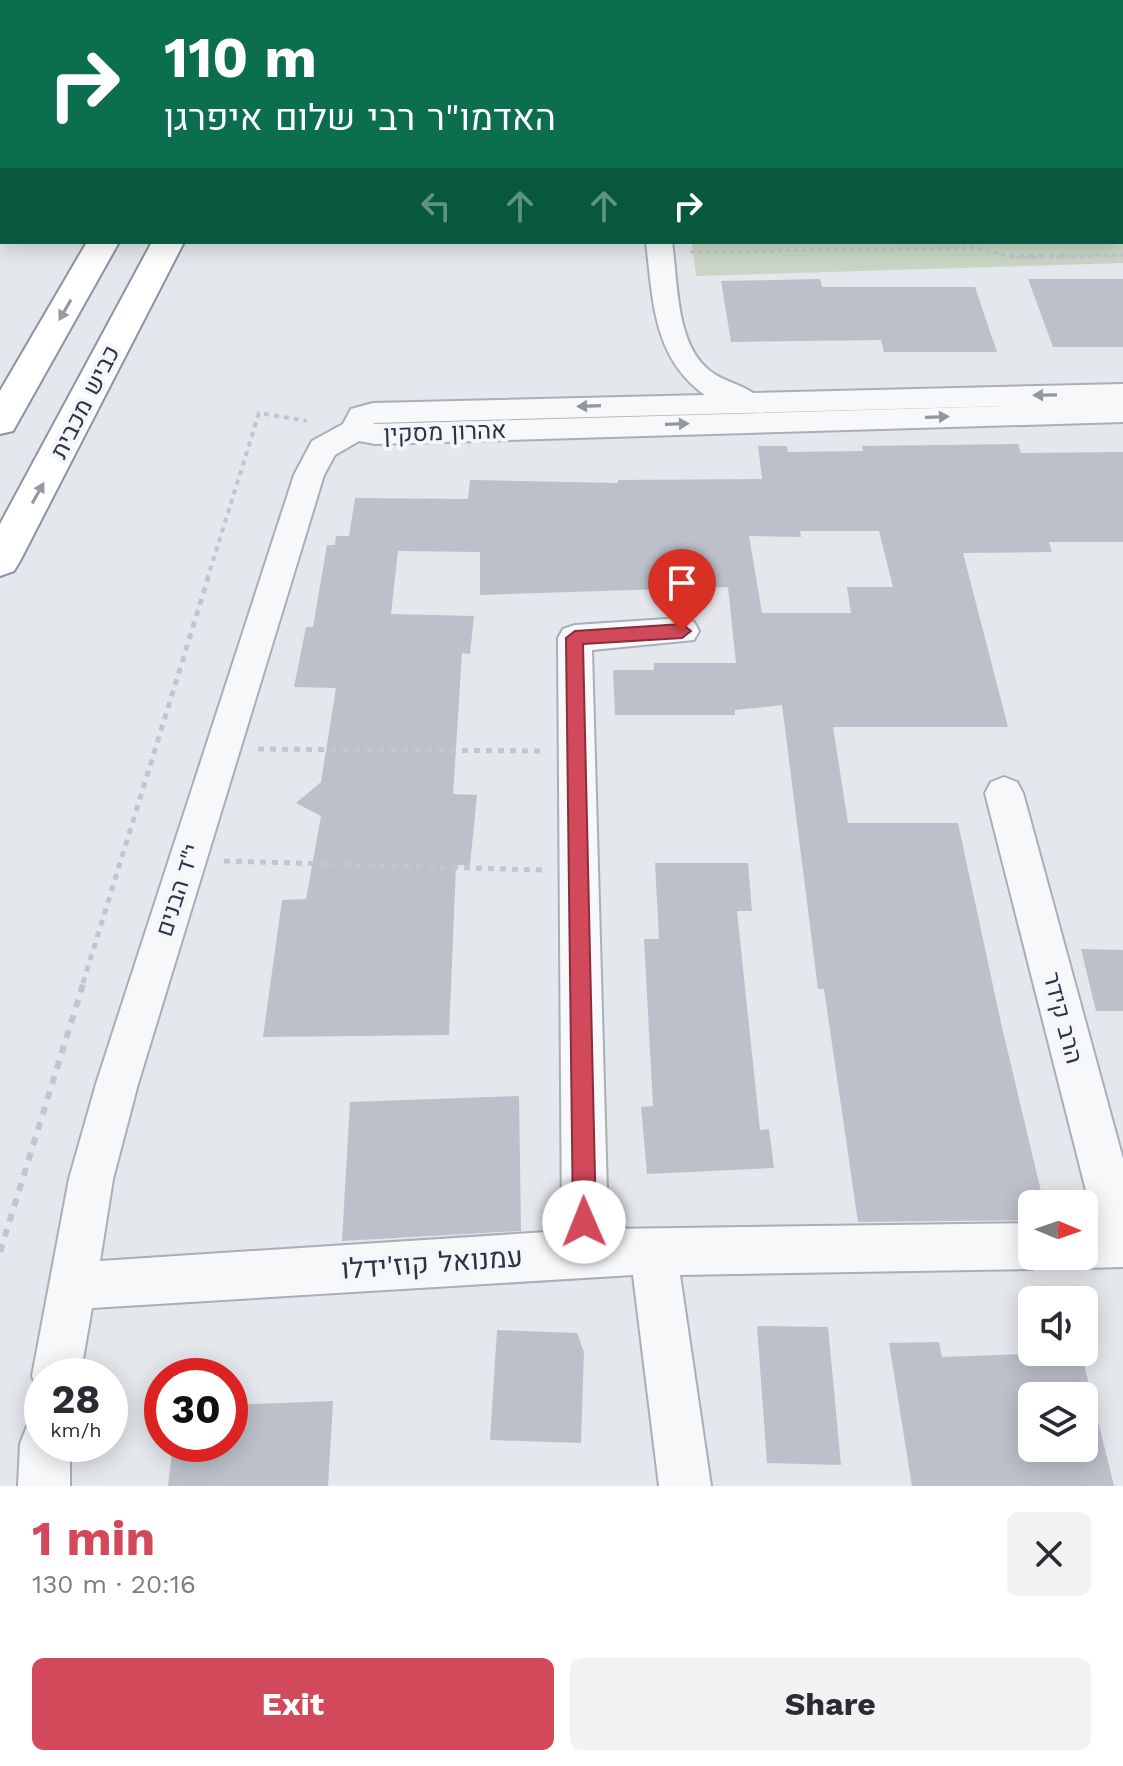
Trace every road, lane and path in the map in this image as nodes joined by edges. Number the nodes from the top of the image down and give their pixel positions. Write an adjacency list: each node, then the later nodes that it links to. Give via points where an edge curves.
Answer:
1 (102, 244): 11 (highway, one-way to 11)
2 (167, 244): 13 (highway, כביש מכבית, one-way to 2)
3 (660, 247): 4 (path, via 977,248 1015,258); 5 (street)
4 (1123, 255)
5 (675, 343): 7 (street, via 684,364 706,385); 8 (street, via 662,383)
6 (1123, 393): 7 (street, אהרון מסקין, one-way to 7)
7 (755, 401): 8 (street, אהרון מסקין)
8 (633, 405): 12 (street, אהרון מסקין, one-way to 12, via 373,413 361,416)
9 (1123, 412): 12 (street, אהרון מסקין, one-way to 9, via 375,434)
10 (259, 413): 23 (path)
11 (0, 422)
12 (355, 430): 15 (street, י"ד הבנים, via 323,448 309,475)
13 (0, 561)
14 (682, 631): 16 (street, via 575,638)
15 (223, 749): 16 (path); 18 (street, י"ד הבנים)
16 (577, 751): 19 (street)
17 (1004, 793): 20 (street, הרב קידר)
18 (188, 860): 19 (path); 26 (street, י"ד הבנים, via 113,1097 91,1179)
19 (579, 871): 25 (street)
20 (1123, 1244): 21 (street)
21 (1098, 1245)
22 (1018, 1246): 24 (street, עמנואל קוז'ידלו)
23 (0, 1252)
24 (653, 1252): 25 (street, עמנואל קוז'ידלו); 30 (street)
25 (585, 1253): 26 (street, עמנואל קוז'ידלו)
26 (72, 1286): 27 (street, י"ד הבנים)
27 (59, 1358)
28 (45, 1462): 29 (street)
29 (44, 1486)
30 (685, 1486)

